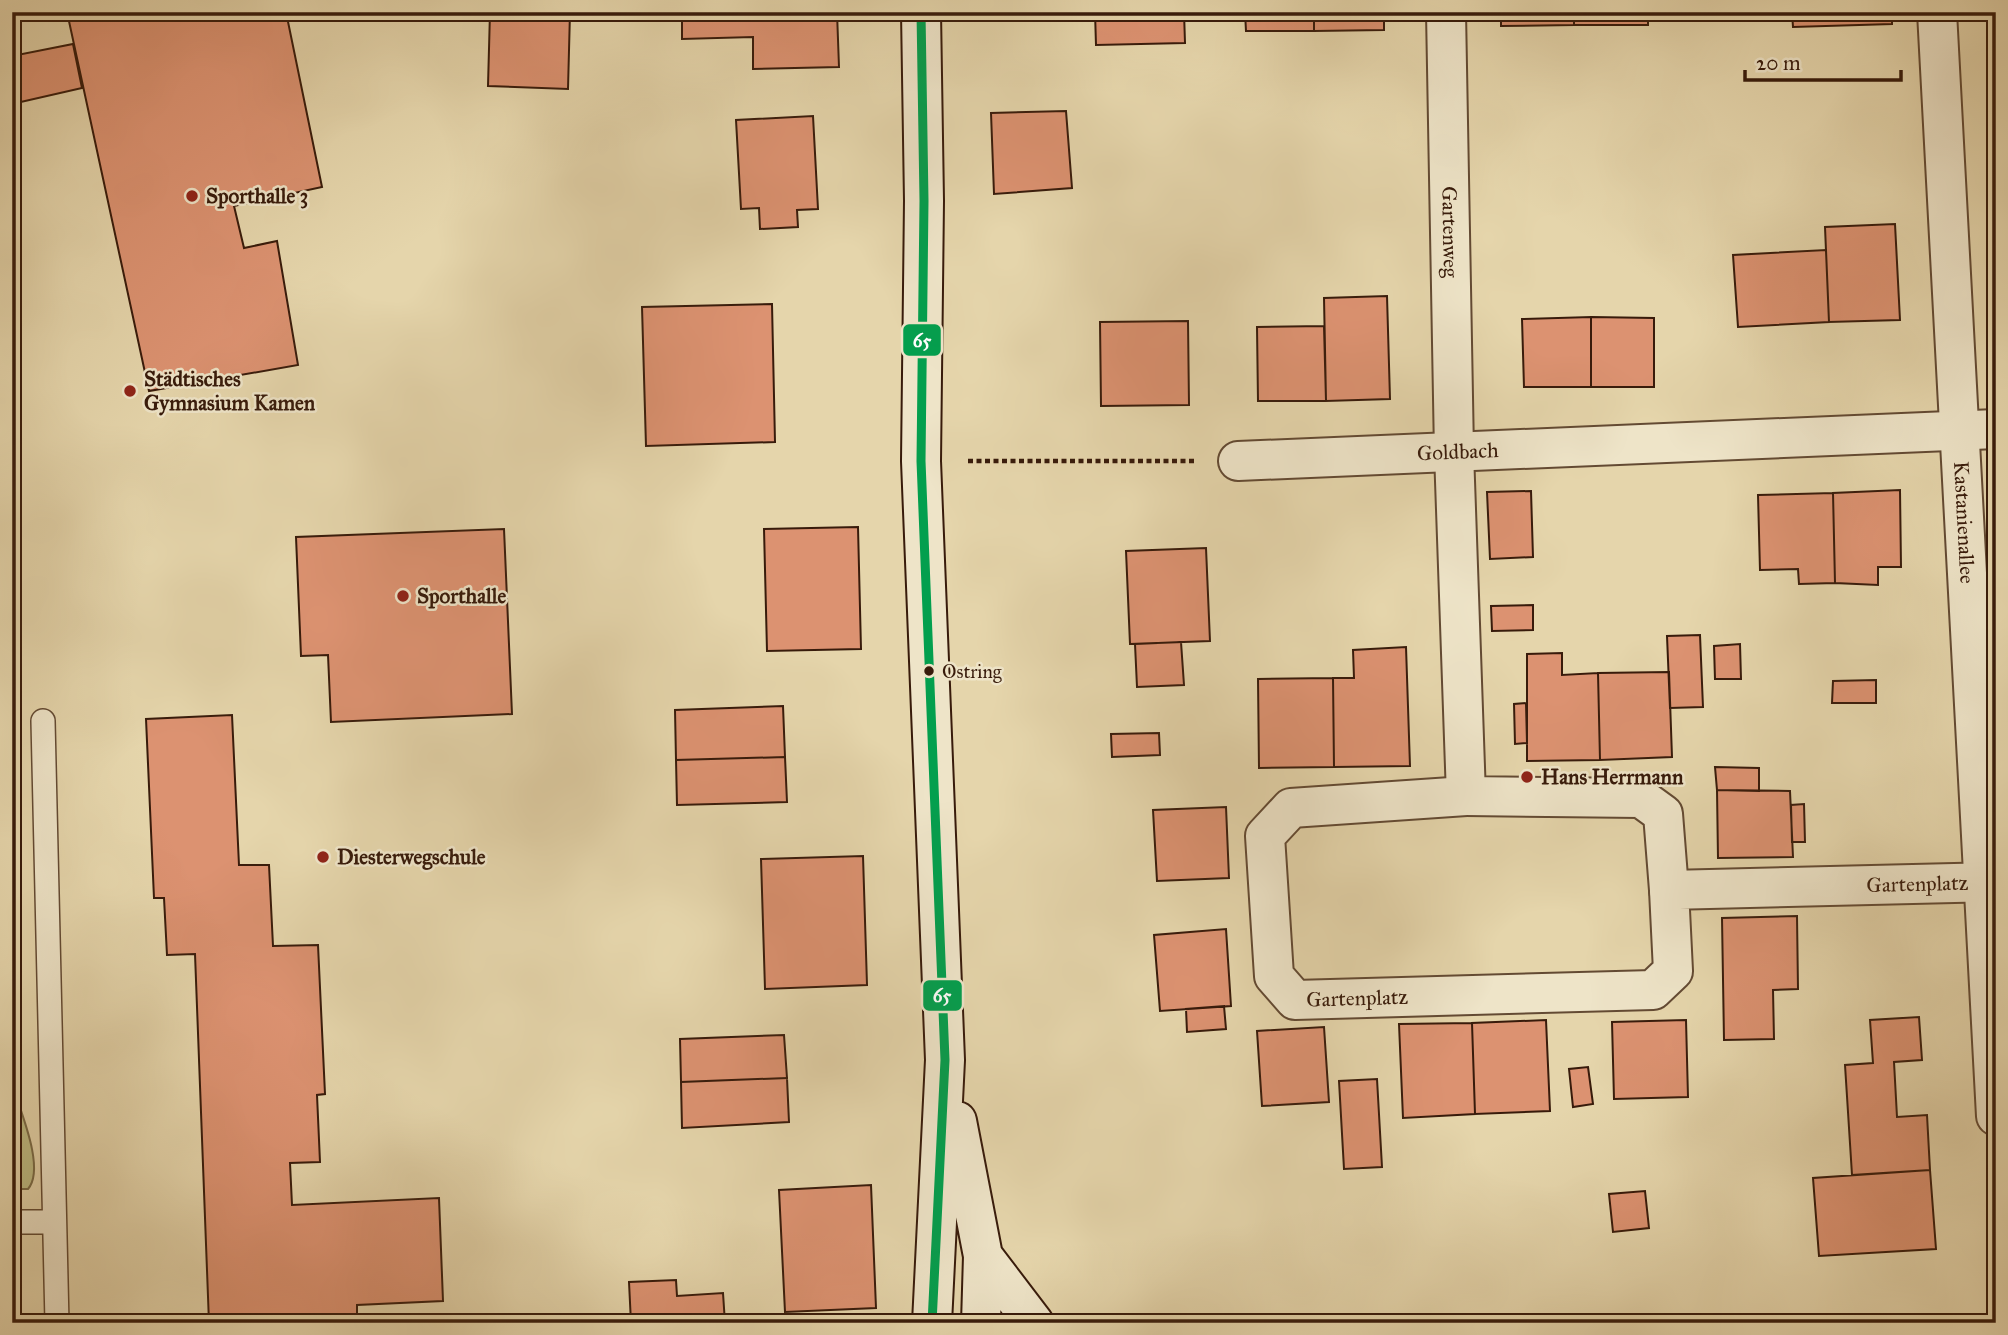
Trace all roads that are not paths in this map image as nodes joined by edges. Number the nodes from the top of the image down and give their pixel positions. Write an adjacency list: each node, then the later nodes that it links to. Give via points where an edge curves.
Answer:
1 (921, 12): 11 (street, via 921,461)
2 (1446, 12): 5 (street, Gartenweg)
3 (1937, 12): 4 (street, Kastanienallee)
4 (1978, 429): 5 (street, Goldbach); 9 (street, Kastanienallee)
5 (1454, 452): 6 (street, Goldbach); 8 (street)
6 (1238, 461)
7 (43, 721): 14 (lane)
8 (1466, 796): 10 (street, Gartenplatz, via 1641,798 1662,814); 10 (street, Gartenplatz, via 1291,808 1265,836 1274,976 1295,1000 1653,990 1672,971)
9 (1989, 883): 10 (street, Gartenplatz); 12 (street, Kastanienallee)
10 (1669, 890)
11 (945, 1060): 15 (street); 17 (street)
12 (1996, 1115)
13 (12, 1222): 14 (lane)
14 (54, 1222): 16 (lane)
15 (983, 1256): 18 (street); 19 (street)
16 (57, 1323)
17 (932, 1323)
18 (981, 1323)
19 (1034, 1323)

